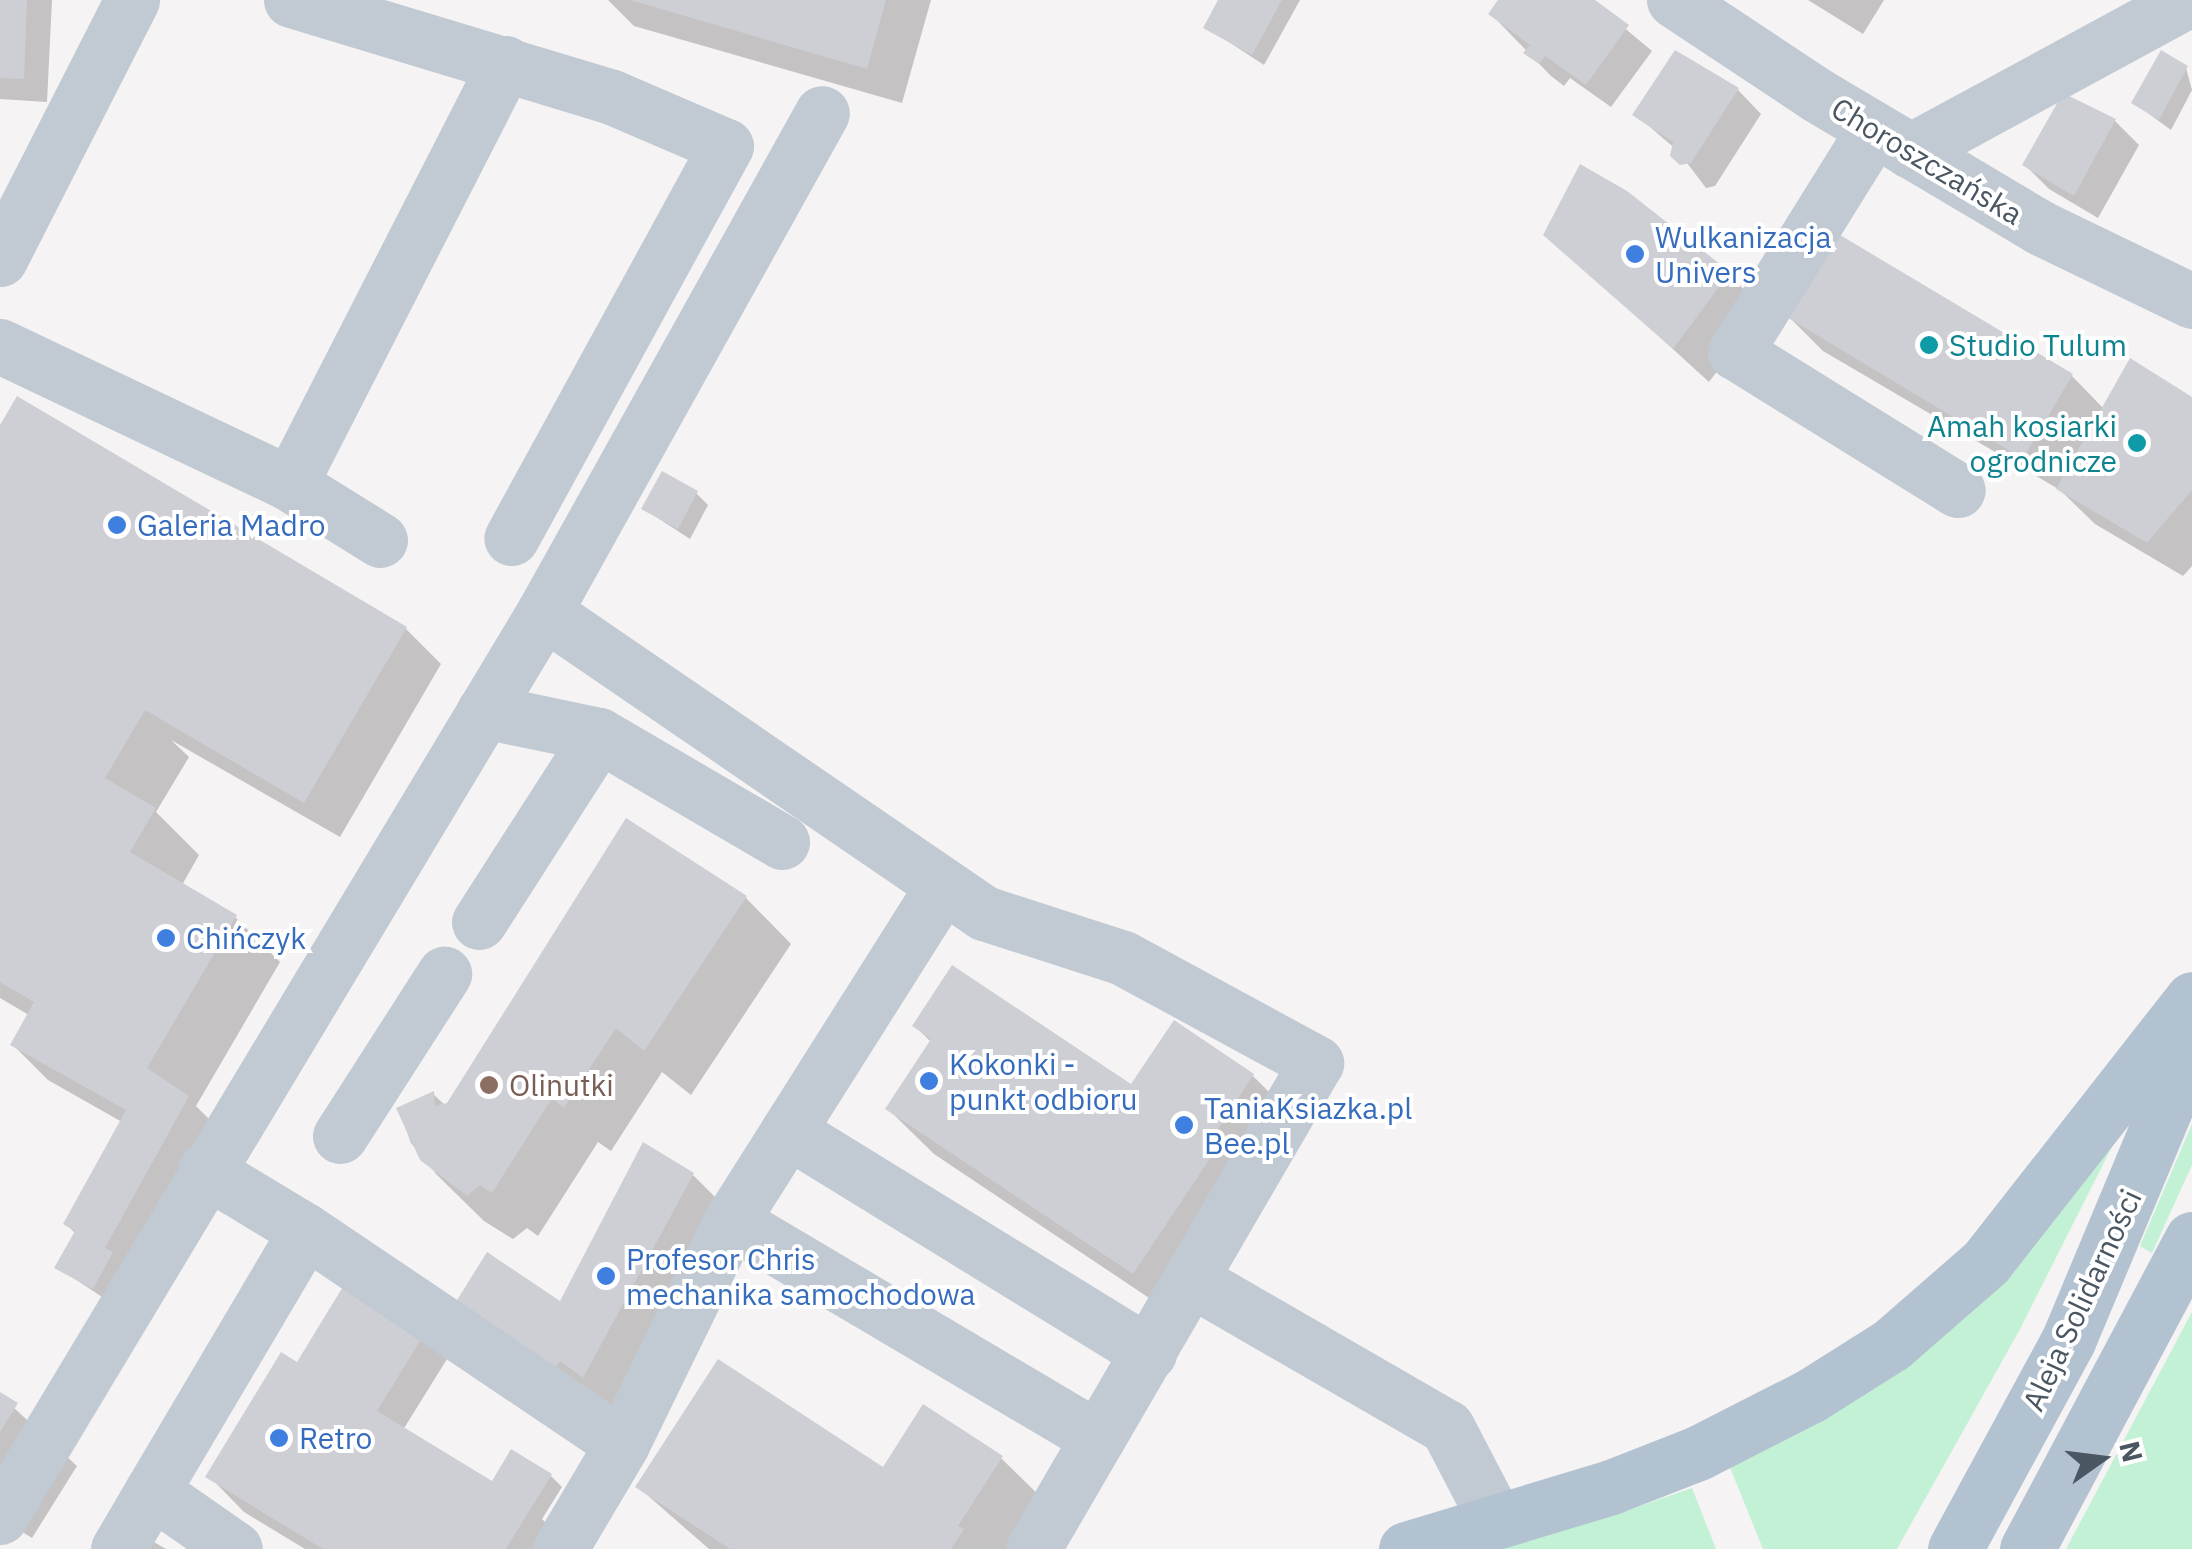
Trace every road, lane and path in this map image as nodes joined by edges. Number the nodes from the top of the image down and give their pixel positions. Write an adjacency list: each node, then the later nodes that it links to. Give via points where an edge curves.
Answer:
1 (132, 0): 8 (street)
2 (291, 0): 5 (street)
3 (1674, 0): 7 (street, Choroszczańska)
4 (2188, 0): 7 (street)
5 (506, 62): 11 (street); 13 (street, via 612,96 726,146)
6 (822, 114): 15 (street)
7 (1892, 140): 9 (street, Choroszczańska, via 2039,227); 12 (street, via 1735,352)
8 (0, 259)
9 (2192, 301)
10 (0, 346): 11 (street)
11 (290, 484): 14 (street)
12 (1958, 490)
13 (511, 538)
14 (380, 540)
15 (544, 612): 16 (street); 19 (street)
16 (484, 711): 17 (street); 26 (street)
17 (598, 735): 18 (street); 20 (street)
18 (782, 842)
19 (943, 886): 24 (street); 30 (street, via 984,913 1123,958 1316,1063)
20 (479, 922)
21 (444, 974): 25 (street)
22 (2192, 999): 36 (main road, via 1986,1262 1892,1345 1698,1453)
23 (2192, 1044): 42 (main road, Aleja Solidarności, via 2068,1341)
24 (788, 1131): 27 (street); 31 (street)
25 (340, 1136)
26 (205, 1170): 28 (street); 35 (street)
27 (730, 1220): 32 (street); 33 (street)
28 (306, 1231): 33 (street); 34 (street)
29 (2184, 1254): 43 (main road, Aleja Solidarności)
30 (1192, 1280): 31 (street); 36 (street, via 1448,1427)
31 (1149, 1353): 32 (street)
32 (1098, 1438): 40 (street)
33 (622, 1444): 39 (street)
34 (152, 1491): 37 (street); 38 (street)
35 (0, 1517)
36 (1496, 1521): 41 (main road)
37 (118, 1549)
38 (235, 1549)
39 (560, 1549)
40 (1033, 1549)
41 (1406, 1549)
42 (1954, 1549)
43 (2026, 1549)

